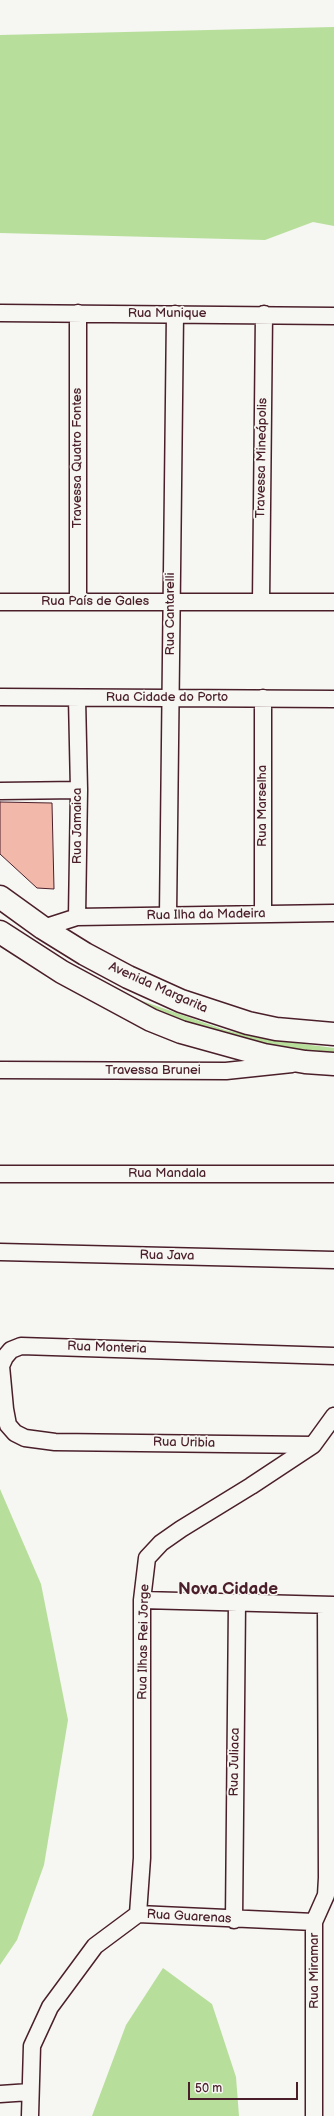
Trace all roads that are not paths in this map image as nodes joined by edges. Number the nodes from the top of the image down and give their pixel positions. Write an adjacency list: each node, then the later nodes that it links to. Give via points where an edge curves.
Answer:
1 (0, 313): 2 (street, Rua Munique)
2 (78, 313): 3 (street, Rua Munique); 7 (street, Travessa Quatro Fontes)
3 (174, 314): 4 (street, Rua Munique); 8 (street, Rua Cantarelli)
4 (264, 314): 5 (street, Rua Munique); 9 (street, Travessa Mineápolis)
5 (334, 316)
6 (0, 602): 7 (street, Rua País de Gales)
7 (78, 602): 8 (street, Rua País de Gales)
8 (171, 602): 9 (street, Rua País de Gales); 14 (street, Rua Cantarelli)
9 (261, 602): 10 (street, Rua País de Gales)
10 (334, 602)
11 (0, 697): 12 (street, Rua Cidade do Porto)
12 (77, 698): 14 (street, Rua Cidade do Porto); 16 (street, Rua Jamaica)
13 (262, 698): 14 (street, Rua Cidade do Porto); 15 (street, Rua Cidade do Porto); 20 (street, Rua Marselha)
14 (171, 699): 21 (street, Rua Cantarelli)
15 (334, 700)
16 (79, 790): 17 (street); 22 (street, Rua Jamaica)
17 (0, 791)
18 (0, 897): 23 (main road, Avenida Margarita)
19 (334, 913): 20 (street, Rua Ilha da Madeira)
20 (262, 914): 21 (street, Rua Ilha da Madeira)
21 (168, 915): 22 (street, Rua Ilha da Madeira)
22 (78, 918): 23 (street)
23 (42, 928): 25 (main road, Avenida Margarita, via 128,977 181,1001 262,1026)
24 (1, 937): 26 (main road, via 151,1020 181,1032 264,1055)
25 (334, 1034)
26 (305, 1062): 27 (main road); 28 (street, Travessa Brunei, via 253,1070 226,1071)
27 (334, 1064)
28 (0, 1070)
29 (0, 1174): 30 (street, Rua Mandala)
30 (334, 1174)
31 (0, 1252): 32 (street, Rua Java)
32 (334, 1260)
33 (334, 1356): 35 (street, Rua Monteria, via 49,1346 22,1346 11,1350 1,1366 8,1425 15,1434 25,1438)
34 (334, 1416): 36 (street, Rua Ilhas Rei Jorge)
35 (55, 1442): 36 (street, Rua Uribia)
36 (313, 1445): 37 (street, Rua Ilhas Rei Jorge, via 161,1543 147,1558)
37 (142, 1600): 38 (street, Rua Miramar); 40 (street, Rua Ilhas Rei Jorge, via 142,1858)
38 (237, 1604): 39 (street, Rua Miramar); 41 (street, Rua Juliaca)
39 (330, 1605): 42 (street, Rua Miramar, via 327,1878 326,1894)
40 (138, 1914): 41 (street, Rua Guarenas); 43 (street, Rua Guarenas, via 95,1946 50,2007 32,2046)
41 (234, 1920): 42 (street, Rua Guarenas)
42 (314, 1922): 46 (street, Rua Miramar)
43 (30, 2092): 44 (street); 45 (street, Rua Guarenas)
44 (0, 2094)
45 (30, 2116)
46 (314, 2116)

